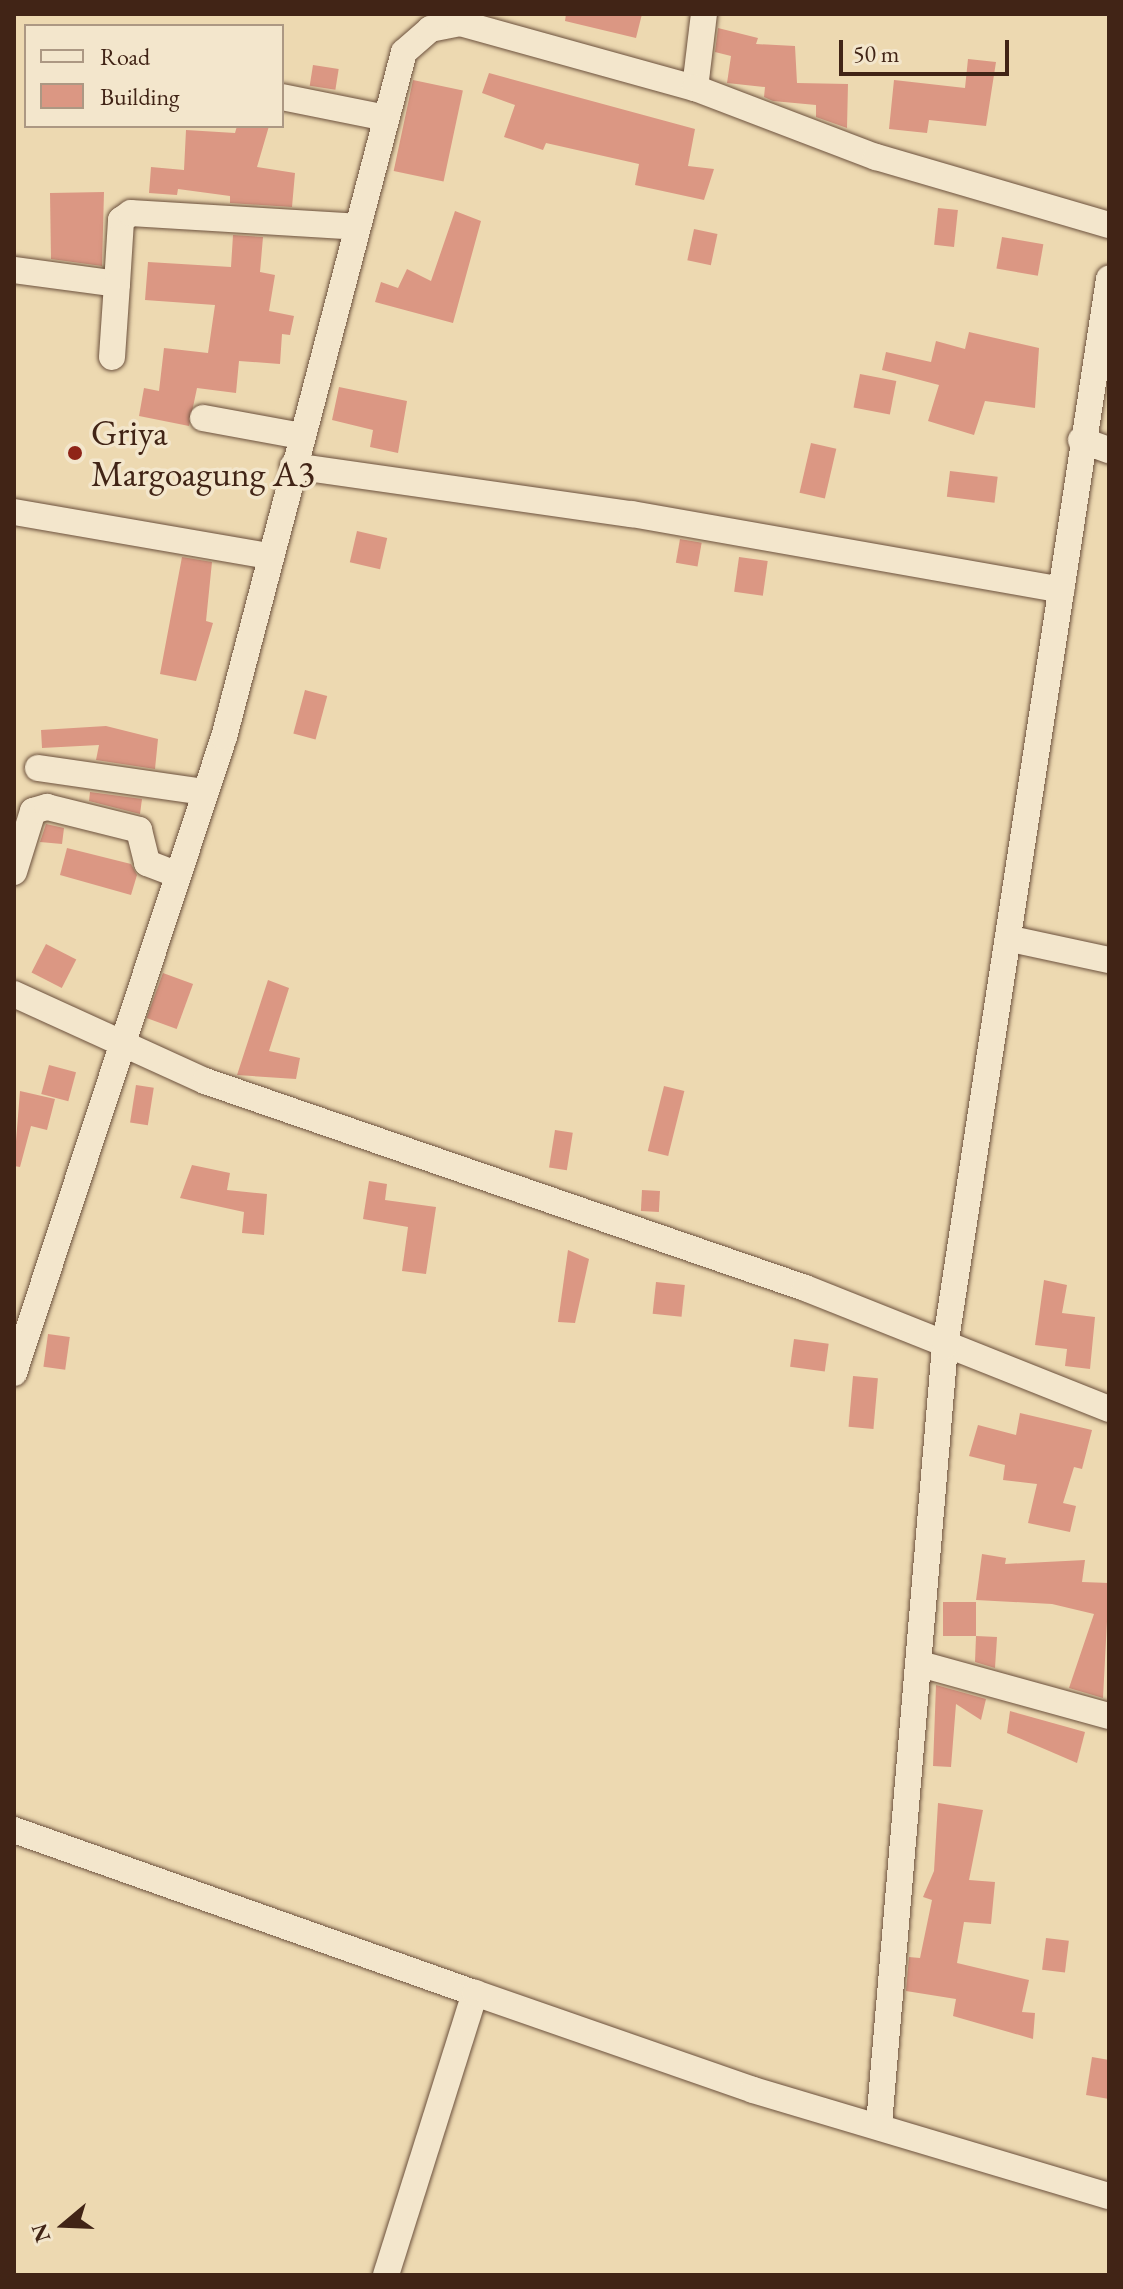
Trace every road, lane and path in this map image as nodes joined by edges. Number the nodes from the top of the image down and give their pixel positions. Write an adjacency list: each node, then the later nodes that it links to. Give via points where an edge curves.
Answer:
1 (704, 14): 3 (street)
2 (440, 19): 3 (street); 5 (street, via 404,52)
3 (695, 88): 6 (street, via 876,157)
4 (284, 97): 5 (street)
5 (386, 118): 7 (street)
6 (1109, 225)
7 (357, 227): 10 (street, via 131,213 121,220); 13 (street)
8 (14, 270): 10 (street)
9 (1109, 279): 14 (street)
10 (117, 284): 11 (street)
11 (112, 357)
12 (203, 418): 13 (street)
13 (301, 436): 16 (street)
14 (1081, 440): 15 (street); 19 (street)
15 (1109, 450)
16 (293, 466): 18 (street); 19 (street, via 632,514)
17 (14, 512): 18 (street)
18 (270, 556): 21 (street)
19 (1061, 590): 24 (street)
20 (38, 768): 21 (street)
21 (204, 792): 23 (street)
22 (14, 872): 23 (street, via 33,811 47,807 139,830 147,863)
23 (176, 874): 27 (street)
24 (1011, 939): 25 (street); 28 (street)
25 (1109, 960)
26 (14, 994): 27 (street)
27 (118, 1042): 28 (street, via 205,1081 805,1288); 29 (street)
28 (945, 1346): 30 (street); 31 (street)
29 (14, 1373)
30 (1109, 1409)
31 (920, 1664): 32 (street); 35 (street)
32 (1109, 1716)
33 (14, 1830): 34 (street)
34 (475, 1993): 35 (street, via 753,2090); 37 (street)
35 (879, 2124): 36 (street)
36 (1109, 2196)
37 (386, 2275)

